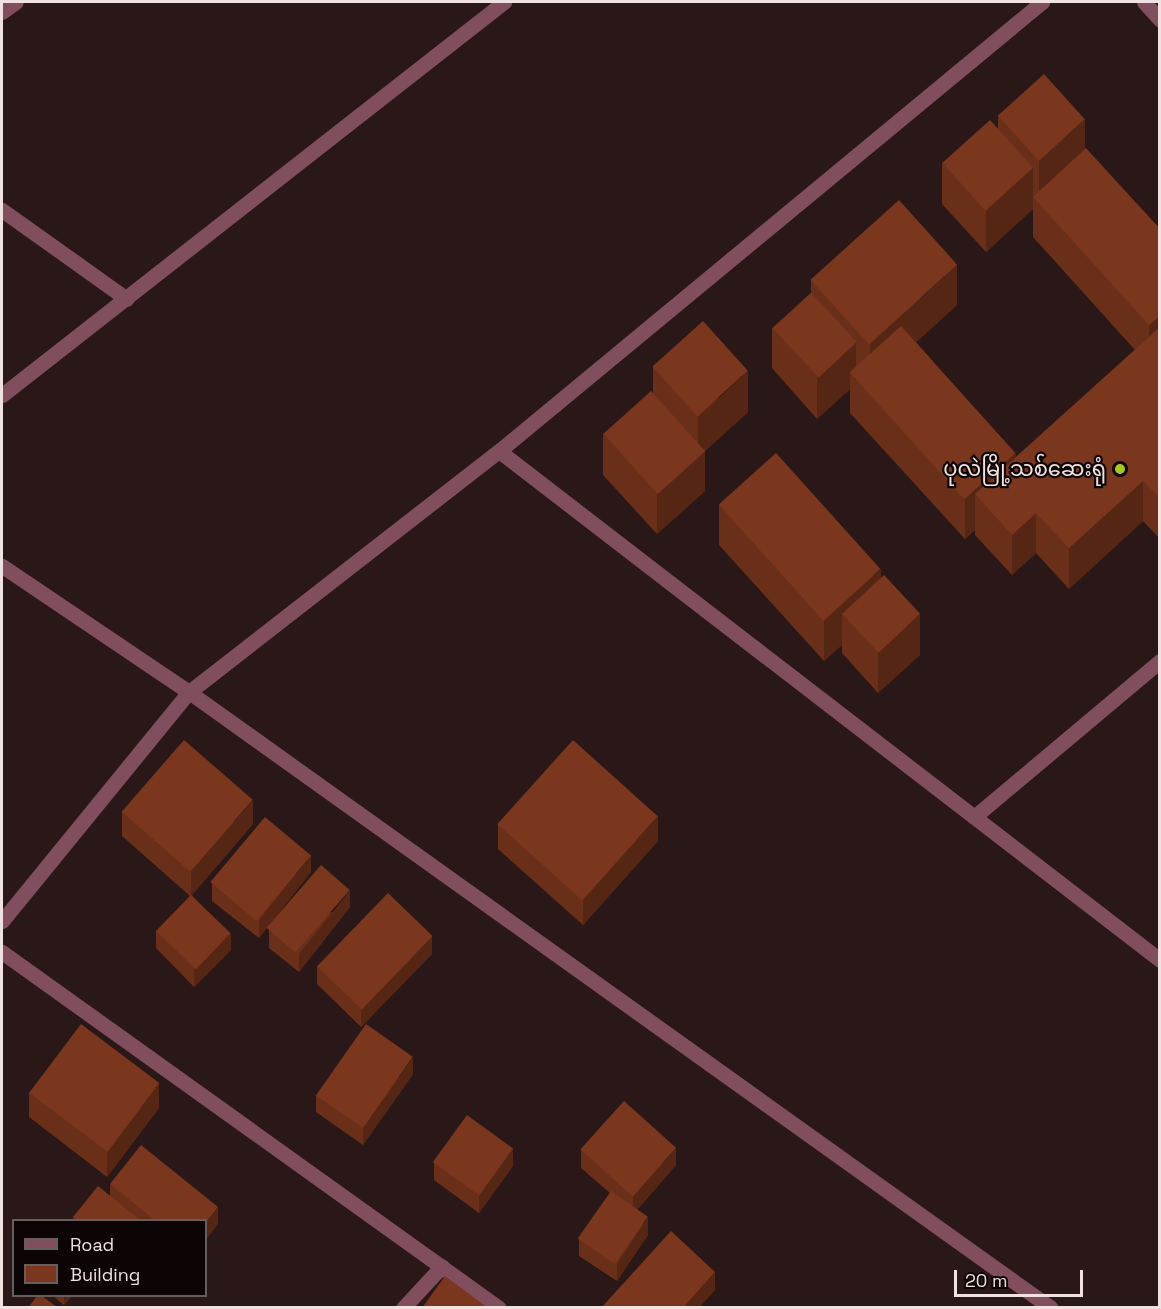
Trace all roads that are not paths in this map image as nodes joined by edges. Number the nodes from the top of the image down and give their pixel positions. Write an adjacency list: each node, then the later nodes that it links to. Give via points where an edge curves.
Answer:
1 (16, 2): 5 (street)
2 (504, 2): 8 (street)
3 (1042, 2): 10 (street)
4 (1144, 2): 6 (street)
5 (2, 12)
6 (1160, 20)
7 (2, 210): 8 (street)
8 (127, 299): 9 (street)
9 (2, 395)
10 (499, 451): 13 (street); 14 (street)
11 (2, 566): 13 (street)
12 (1160, 661): 14 (street)
13 (189, 692): 15 (street); 21 (street)
14 (974, 817): 17 (street)
15 (2, 921)
16 (2, 952): 18 (street)
17 (1160, 960)
18 (442, 1266): 19 (street); 20 (street)
19 (403, 1308)
20 (499, 1308)
21 (1051, 1308)

